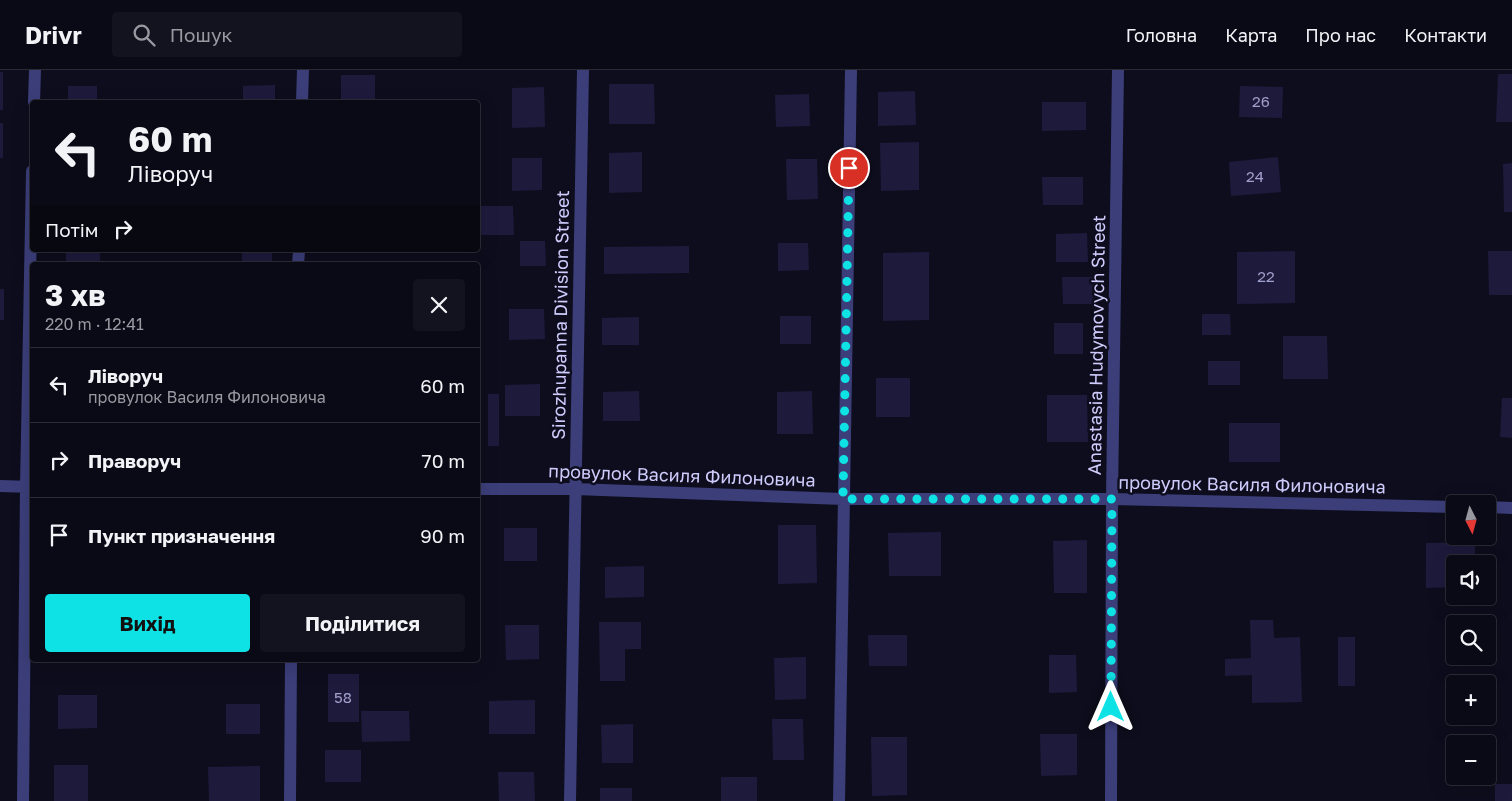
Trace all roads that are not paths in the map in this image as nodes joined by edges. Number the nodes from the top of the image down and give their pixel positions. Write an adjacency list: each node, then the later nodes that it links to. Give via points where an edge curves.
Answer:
1 (34, 70): 6 (street)
2 (303, 70): 7 (street)
3 (583, 70): 12 (street, Sirozhupanna Division Street)
4 (851, 70): 13 (street)
5 (1118, 70): 14 (street, Anastasia Hudymovych Street)
6 (34, 100)
7 (302, 100)
8 (30, 382): 10 (street)
9 (0, 486): 10 (street)
10 (29, 487): 19 (street)
11 (480, 489): 12 (street, провулок Василя Филоновича)
12 (575, 489): 13 (street, провулок Василя Филоновича); 21 (street, Sirozhupanna Division Street)
13 (843, 499): 14 (street, провулок Василя Филоновича); 22 (street)
14 (1112, 499): 15 (street, провулок Василя Филоновича); 23 (street, Anastasia Hudymovych Street)
15 (1446, 507)
16 (1496, 507): 17 (street)
17 (1512, 508)
18 (291, 662): 20 (street)
19 (22, 801)
20 (290, 801)
21 (570, 801)
22 (839, 801)
23 (1111, 801)

